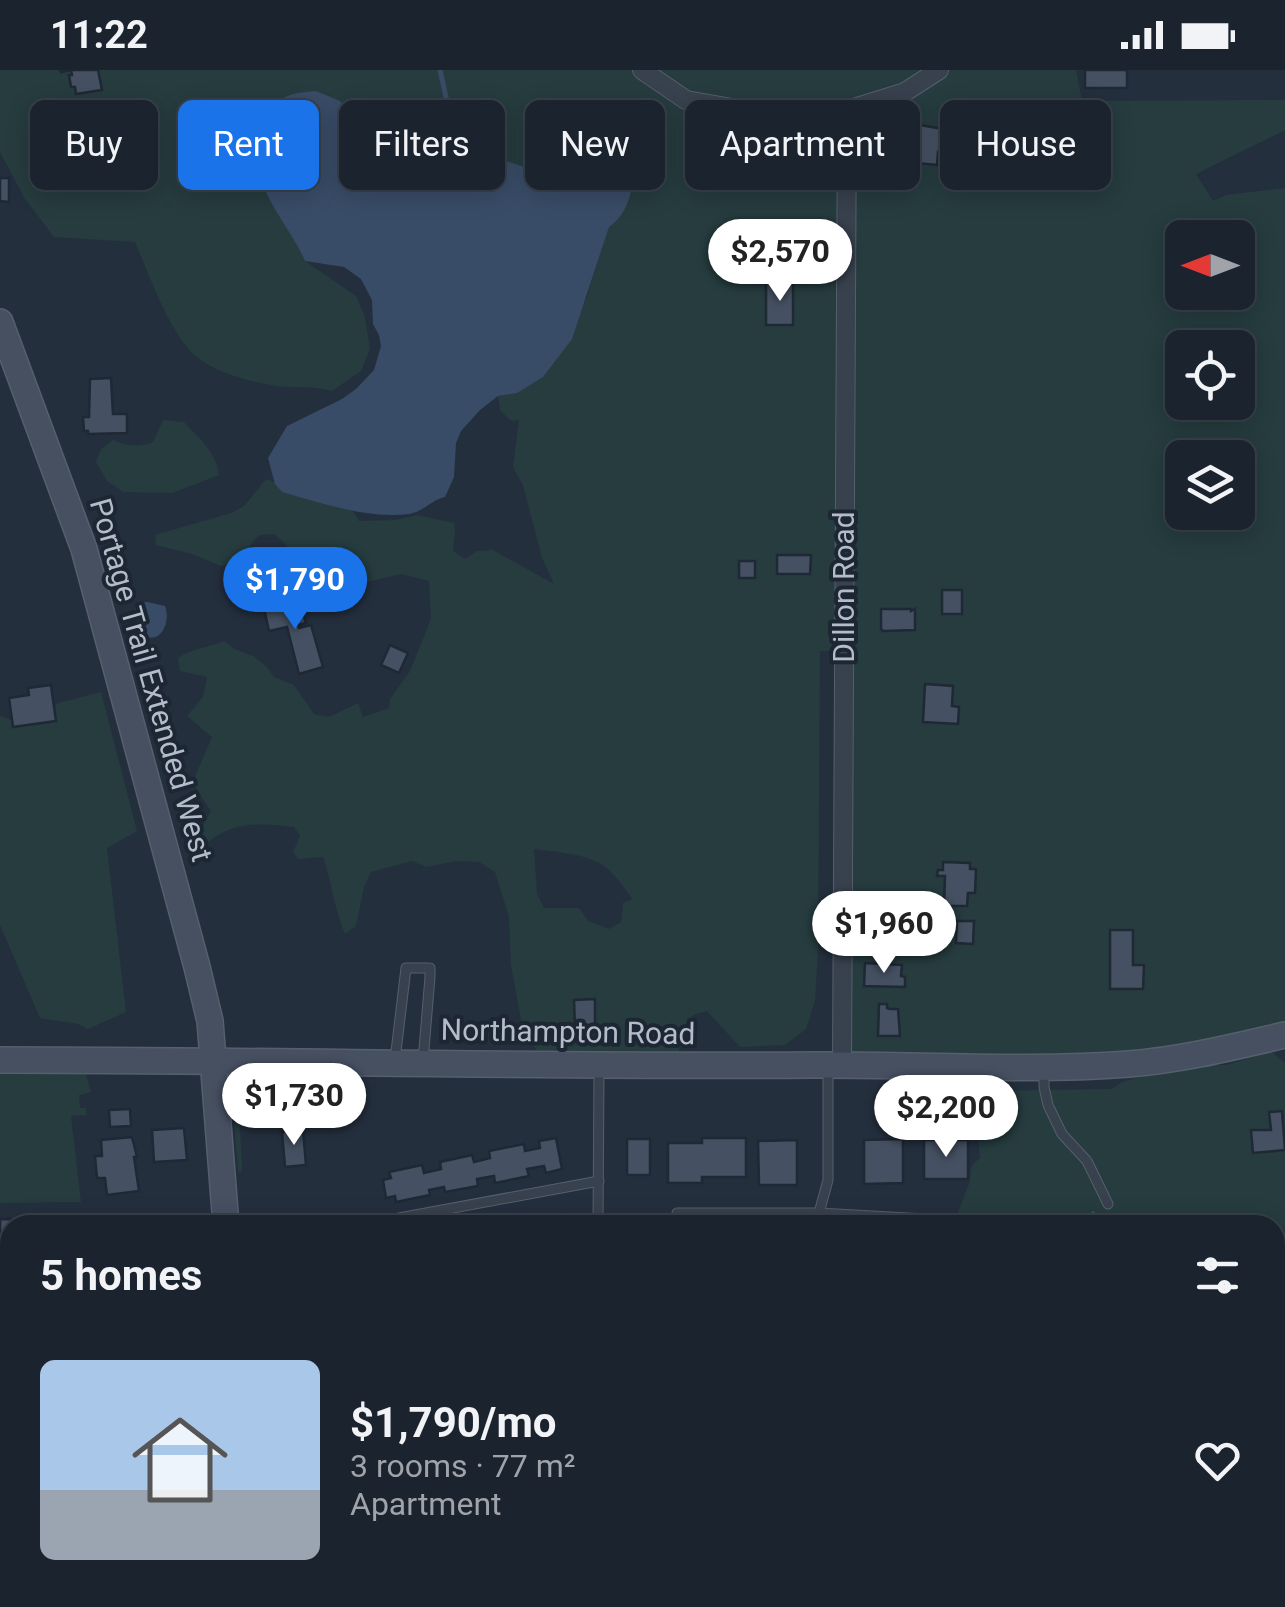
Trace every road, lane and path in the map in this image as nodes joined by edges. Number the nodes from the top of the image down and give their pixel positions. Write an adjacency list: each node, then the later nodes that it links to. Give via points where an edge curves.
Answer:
1 (642, 70): 3 (street)
2 (940, 70): 4 (street)
3 (686, 100)
4 (879, 100)
5 (846, 190): 12 (street, Dillon Road)
6 (0, 322): 9 (street, Portage Trail Extended West, via 94,582 210,1021)
7 (1285, 1036): 14 (street, Northampton Road, via 1136,1063)
8 (0, 1060): 9 (street, Northampton Road)
9 (213, 1062): 10 (street, Northampton Road); 18 (street, Portage Trail Extended West)
10 (395, 1062): 11 (street, Northampton Road); 11 (lane, via 406,968 424,966 430,977)
11 (423, 1063): 13 (street, Northampton Road)
12 (835, 1065): 13 (street, Northampton Road); 14 (street, Northampton Road); 22 (lane)
13 (599, 1066): 15 (lane)
14 (1044, 1066): 16 (lane, via 1048,1105)
15 (598, 1181): 19 (lane); 20 (lane)
16 (1108, 1204): 23 (path)
17 (677, 1213): 21 (lane)
18 (225, 1215)
19 (415, 1215)
20 (598, 1215)
21 (724, 1215)
22 (820, 1215)
23 (1090, 1215)

